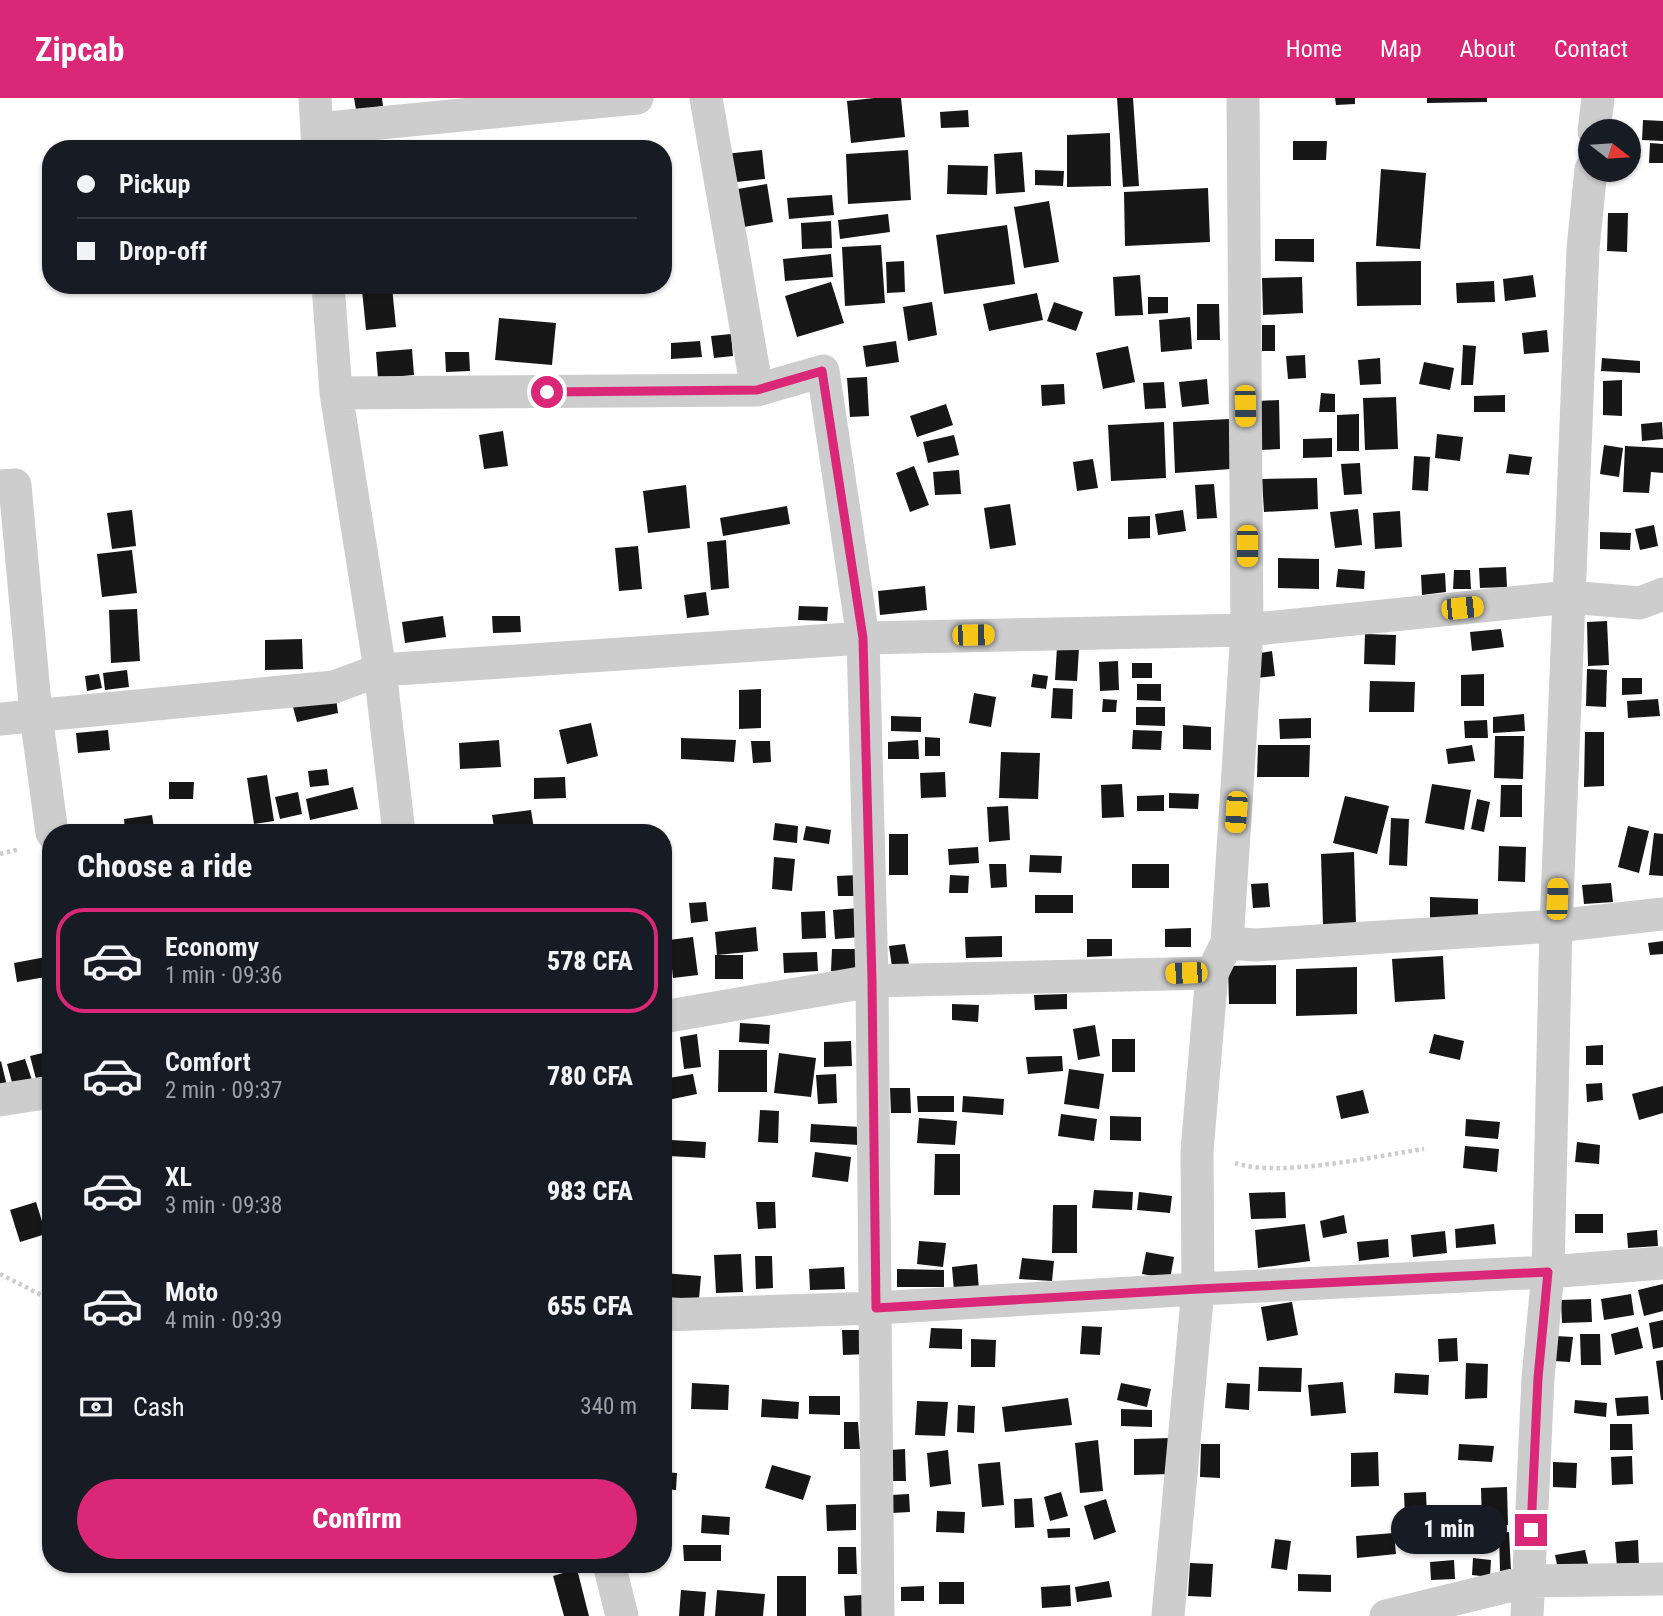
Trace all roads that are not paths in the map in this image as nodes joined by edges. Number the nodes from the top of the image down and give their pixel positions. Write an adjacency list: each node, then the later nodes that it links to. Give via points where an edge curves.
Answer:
1 (637, 98): 6 (street)
2 (706, 98): 9 (street)
3 (1242, 98): 14 (street)
4 (1598, 98): 5 (street)
5 (1595, 119)
6 (317, 125)
7 (1590, 182): 13 (street)
8 (329, 294): 10 (street)
9 (757, 390): 10 (street); 15 (street, via 822,371)
10 (336, 393): 16 (street)
11 (0, 486): 17 (street, via 15,485)
12 (1663, 594): 13 (street, via 1640,603)
13 (1569, 597): 14 (street); 22 (street)
14 (1247, 629): 15 (street); 23 (street)
15 (863, 638): 16 (street); 25 (street)
16 (380, 670): 17 (street, via 334,687); 20 (street)
17 (36, 715): 18 (street); 19 (street)
18 (0, 719)
19 (51, 824)
20 (398, 824)
21 (1663, 914): 22 (street)
22 (1556, 926): 23 (street); 30 (street)
23 (1227, 943): 24 (street)
24 (1212, 973): 25 (street); 31 (street, via 1197,1151)
25 (872, 981): 26 (street); 32 (street)
26 (672, 1015)
27 (42, 1093): 28 (street)
28 (0, 1100)
29 (1663, 1263): 30 (street)
30 (1548, 1272): 31 (street); 36 (street)
31 (1198, 1289): 32 (street); 39 (street)
32 (876, 1308): 33 (street); 38 (street)
33 (672, 1315)
34 (611, 1573): 37 (street)
35 (1663, 1579): 36 (street)
36 (1529, 1581): 40 (street); 41 (street)
37 (622, 1616)
38 (878, 1616)
39 (1168, 1616)
40 (1386, 1616)
41 (1527, 1616)

